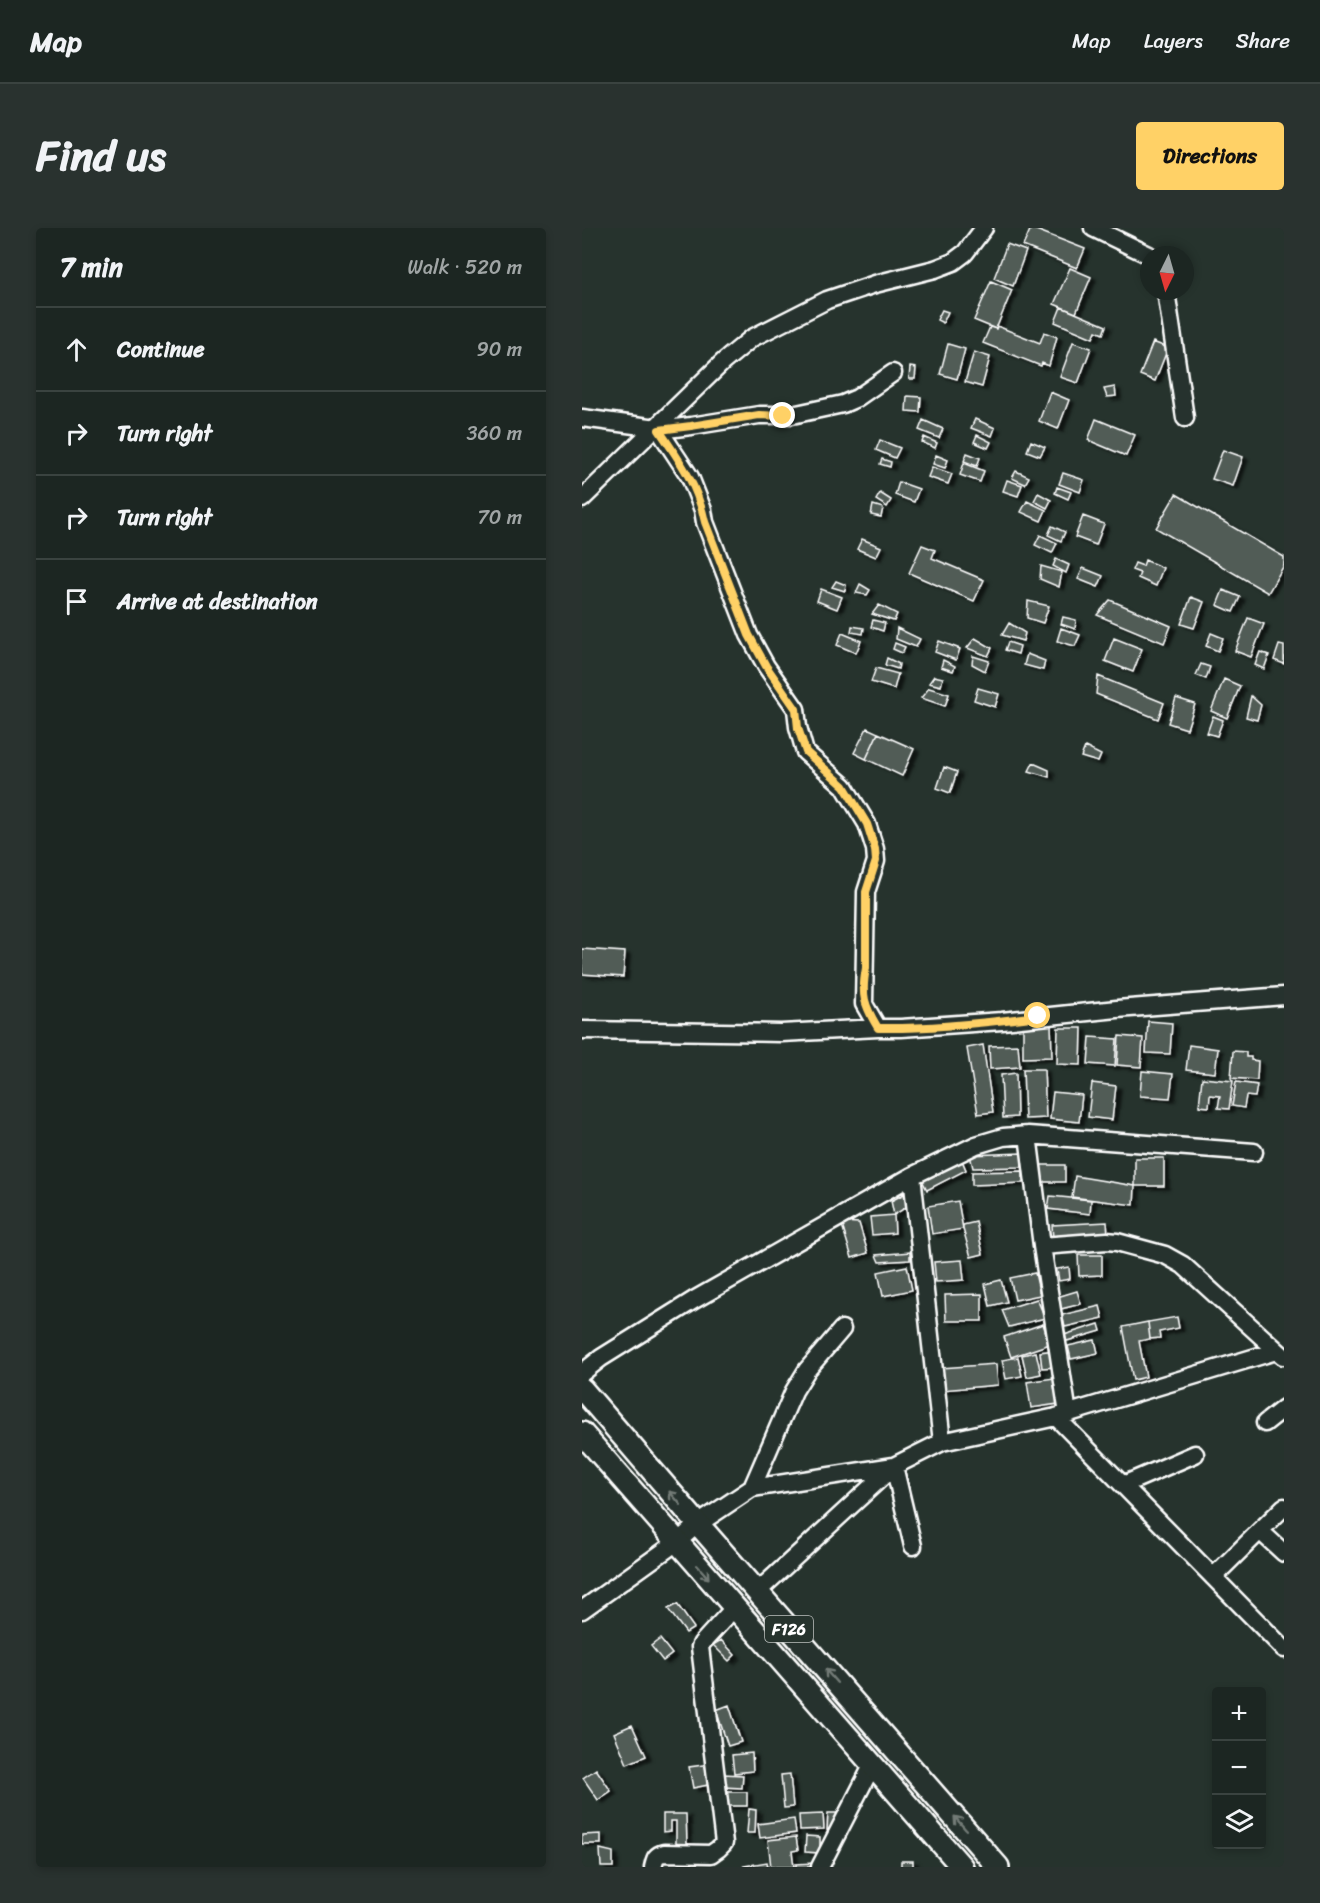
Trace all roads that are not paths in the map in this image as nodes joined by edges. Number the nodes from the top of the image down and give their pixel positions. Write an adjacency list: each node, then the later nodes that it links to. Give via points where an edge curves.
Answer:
1 (984, 228): 8 (street, via 953,262 827,300 752,338)
2 (1093, 228): 3 (street)
3 (1140, 251)
4 (1167, 300): 7 (street)
5 (893, 373): 8 (street, via 843,404 792,415 759,415)
6 (582, 418): 8 (street)
7 (1185, 418)
8 (658, 429): 9 (street); 11 (street, via 690,477 749,635 796,709 806,752 844,786 867,824 876,861 866,892 864,1004)
9 (582, 499)
10 (1284, 996): 11 (street)
11 (878, 1028): 12 (street, via 781,1033)
12 (582, 1030)
13 (1028, 1135): 14 (street); 15 (street, via 976,1145); 16 (street)
14 (1254, 1152)
15 (912, 1176): 19 (street, via 694,1300); 25 (street)
16 (1042, 1246): 18 (street, via 1107,1241 1165,1255 1183,1265); 22 (street)
17 (842, 1329): 29 (street, via 794,1391)
18 (1280, 1353): 22 (street)
19 (582, 1373)
20 (582, 1389): 31 (main road, F126, one-way to 20)
21 (1284, 1408): 23 (street)
22 (1062, 1415): 25 (street); 28 (street)
23 (1265, 1423)
24 (582, 1433): 33 (main road, F126)
25 (942, 1442): 27 (street)
26 (1195, 1454): 28 (street)
27 (894, 1466): 29 (street); 34 (street); 37 (street)
28 (1123, 1485): 36 (street)
29 (752, 1488): 31 (street)
30 (1284, 1507): 32 (street)
31 (698, 1524): 33 (street); 37 (main road, F126)
32 (1260, 1531): 35 (street); 36 (street)
33 (676, 1542): 38 (main road, F126, one-way to 38); 39 (street)
34 (913, 1546)
35 (1284, 1553)
36 (1213, 1577): 40 (street)
37 (757, 1592): 45 (main road, F126, one-way to 37)
38 (734, 1608): 41 (main road, F126); 42 (street, via 700,1647 723,1843 711,1854 658,1854)
39 (582, 1610)
40 (1284, 1649)
41 (872, 1766): 43 (street); 44 (main road, F126)
42 (653, 1867)
43 (820, 1867)
44 (962, 1867)
45 (998, 1867)

